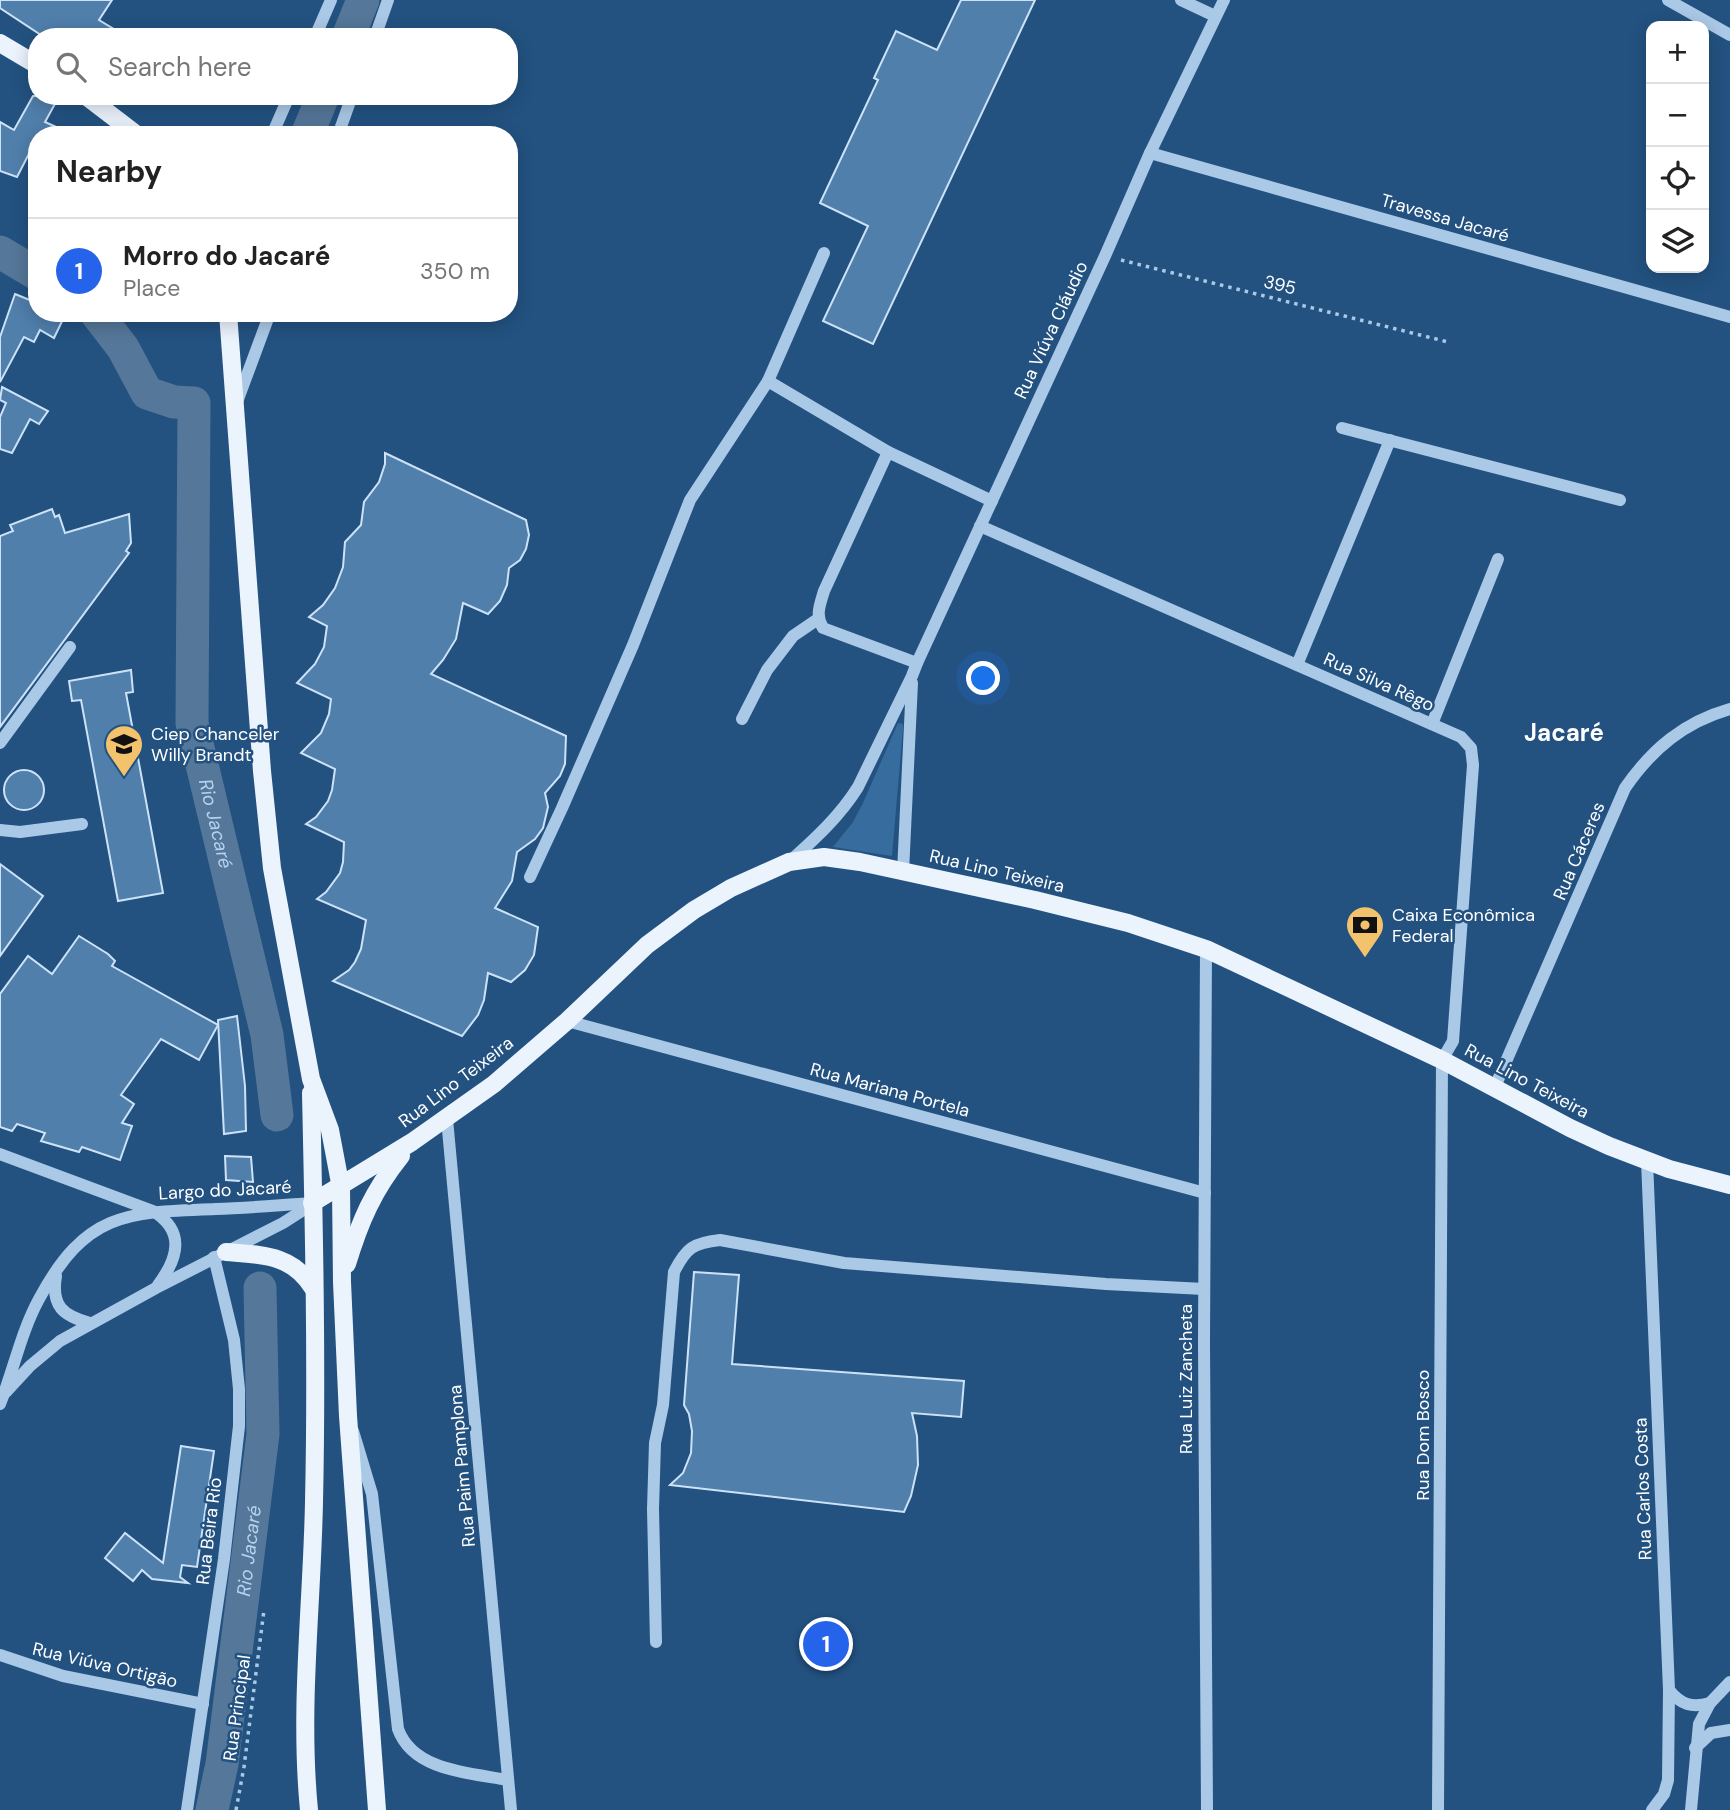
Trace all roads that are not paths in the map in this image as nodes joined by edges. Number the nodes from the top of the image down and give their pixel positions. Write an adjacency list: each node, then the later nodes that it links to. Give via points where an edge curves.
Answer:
1 (331, 0): 7 (street)
2 (388, 0): 8 (street)
3 (1181, 0): 6 (street)
4 (1224, 0): 6 (street, Rua Viúva Cláudio)
5 (1668, 0): 9 (street)
6 (1215, 16): 18 (street, Rua Viúva Cláudio)
7 (319, 28)
8 (377, 28)
9 (1730, 35)
10 (0, 43): 11 (main road)
11 (28, 60)
12 (98, 105): 15 (main road)
13 (285, 105): 16 (street)
14 (349, 105): 17 (street)
15 (125, 126)
16 (276, 126)
17 (341, 126)
18 (1150, 153): 20 (street, Travessa Jacaré); 29 (street, Rua Viúva Cláudio)
19 (824, 253): 23 (street)
20 (1730, 317)
21 (229, 322): 24 (main road)
22 (266, 322): 24 (street)
23 (768, 382): 27 (street); 45 (street, via 690,500 633,645)
24 (234, 402): 49 (main road, via 267,832)
25 (1342, 428): 26 (street)
26 (1390, 440): 28 (street); 35 (street)
27 (888, 452): 29 (street); 32 (street, via 824,591)
28 (1620, 500)
29 (992, 501): 30 (street, Rua Viúva Cláudio)
30 (980, 526): 34 (street, Rua Viúva Cláudio); 35 (street, Rua Silva Rêgo)
31 (1498, 559): 39 (street)
32 (818, 619): 34 (street, via 823,628); 38 (street, via 793,636 767,670)
33 (70, 647): 40 (street)
34 (916, 663): 36 (street, Rua Viúva Cláudio)
35 (1297, 665): 39 (street, Rua Silva Rêgo)
36 (912, 676): 43 (street, via 850,800); 44 (street)
37 (1730, 709): 50 (street, Rua Cáceres, via 1690,723 1664,742 1625,788)
38 (742, 719)
39 (1432, 724): 48 (street, Rua Silva Rêgo, via 1461,737 1471,748 1473,765 1452,1041)
40 (0, 743)
41 (82, 824): 42 (street)
42 (0, 830)
43 (789, 862): 44 (main road, Rua Lino Teixeira, via 824,857); 47 (main road, Rua Lino Teixeira, via 731,888 671,926)
44 (903, 872): 46 (main road, Rua Lino Teixeira, via 1128,923)
45 (530, 877)
46 (1206, 949): 48 (main road, Rua Lino Teixeira); 57 (street, Rua Luiz Zancheta)
47 (567, 1021): 51 (main road, Rua Lino Teixeira); 57 (street, Rua Mariana Portela)
48 (1442, 1060): 50 (main road, Rua Lino Teixeira); 83 (street, Rua Dom Bosco)
49 (311, 1079): 56 (main road, via 330,1130); 58 (main road)
50 (1494, 1089): 54 (main road, Rua Lino Teixeira)
51 (447, 1119): 52 (main road, Rua Lino Teixeira); 77 (street, Rua Paim Pamplona)
52 (412, 1142): 56 (main road, Rua Lino Teixeira); 62 (main road, via 368,1205)
53 (0, 1154): 59 (street)
54 (1647, 1161): 55 (main road, Rua Lino Teixeira); 72 (street, Rua Carlos Costa)
55 (1730, 1185)
56 (341, 1188): 58 (main road, Rua Lino Teixeira); 62 (main road)
57 (1205, 1193): 65 (street, Rua Luiz Zancheta)
58 (313, 1203): 59 (street, Largo do Jacaré); 60 (street, Largo do Jacaré); 63 (main road)
59 (153, 1211): 61 (street, Largo do Jacaré, via 88,1234); 64 (street, via 172,1226 175,1239 170,1270)
60 (220, 1255): 63 (main road, via 281,1260 294,1265); 64 (street, Largo do Jacaré); 74 (street, Rua Beira Rio, via 234,1340 239,1426)
61 (57, 1269): 66 (street, via 55,1300 75,1319); 67 (street, Largo do Jacaré, via 26,1326)
62 (342, 1282): 68 (main road)
63 (313, 1287): 79 (main road, via 314,1502 305,1746)
64 (156, 1288): 66 (street, Largo do Jacaré)
65 (1204, 1289): 69 (street, via 844,1263 720,1240 699,1243 683,1254 674,1272 663,1405 655,1443); 82 (street, Rua Luiz Zancheta)
66 (90, 1323): 67 (street, Largo do Jacaré, via 44,1353)
67 (2, 1399)
68 (348, 1416): 77 (street, via 372,1494 402,1741 419,1757 445,1768); 80 (main road)
69 (656, 1642)
70 (0, 1655): 74 (street, Rua Viúva Ortigão, via 62,1676)
71 (1730, 1682): 73 (street)
72 (1669, 1690): 73 (street, via 1685,1705); 84 (street, Rua Carlos Costa, via 1668,1780)
73 (1710, 1703): 76 (street, via 1699,1724)
74 (203, 1704): 78 (street, Rua Beira Rio)
75 (1730, 1730): 76 (street, via 1711,1733)
76 (1695, 1748): 85 (street)
77 (508, 1780): 81 (street, Rua Paim Pamplona)
78 (187, 1810)
79 (309, 1810)
80 (377, 1810)
81 (511, 1810)
82 (1207, 1810)
83 (1438, 1810)
84 (1651, 1810)
85 (1691, 1810)

